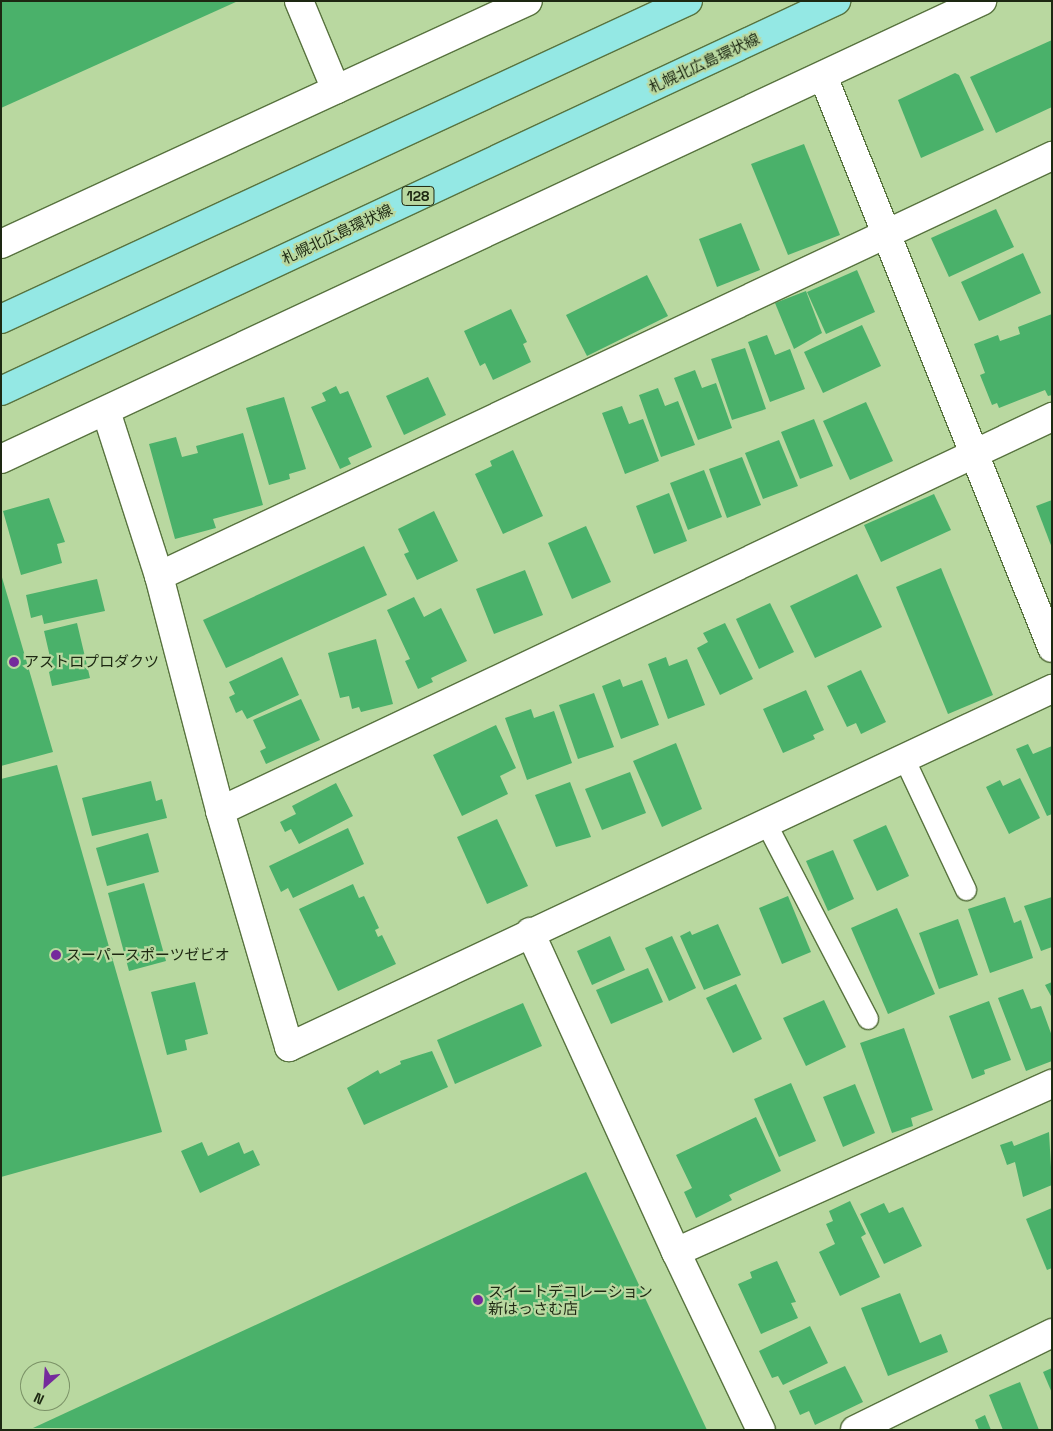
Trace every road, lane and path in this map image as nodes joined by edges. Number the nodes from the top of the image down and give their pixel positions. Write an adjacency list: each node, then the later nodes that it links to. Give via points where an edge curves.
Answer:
1 (299, 1): 7 (street)
2 (528, 1): 7 (street)
3 (688, 1): 11 (main road)
4 (836, 1): 12 (main road, 札幌北広島環状線 / 128)
5 (982, 1): 6 (street)
6 (823, 76): 9 (street); 13 (street)
7 (336, 90): 10 (street)
8 (1052, 156): 9 (street)
9 (887, 235): 15 (street); 17 (street)
10 (1, 244)
11 (1, 319)
12 (1, 391)
13 (106, 410): 16 (street); 17 (street)
14 (1052, 417): 15 (street)
15 (974, 454): 18 (street); 21 (street)
16 (1, 459)
17 (159, 576): 21 (street)
18 (1052, 648)
19 (1052, 689): 20 (street)
20 (904, 758): 22 (street); 23 (lane)
21 (220, 811): 24 (street, via 289,1047)
22 (766, 823): 24 (street); 25 (lane)
23 (966, 890)
24 (530, 932): 27 (street)
25 (868, 1019)
26 (1052, 1084): 27 (street)
27 (676, 1252): 29 (street)
28 (1052, 1333): 30 (street)
29 (761, 1430)
30 (855, 1430)

